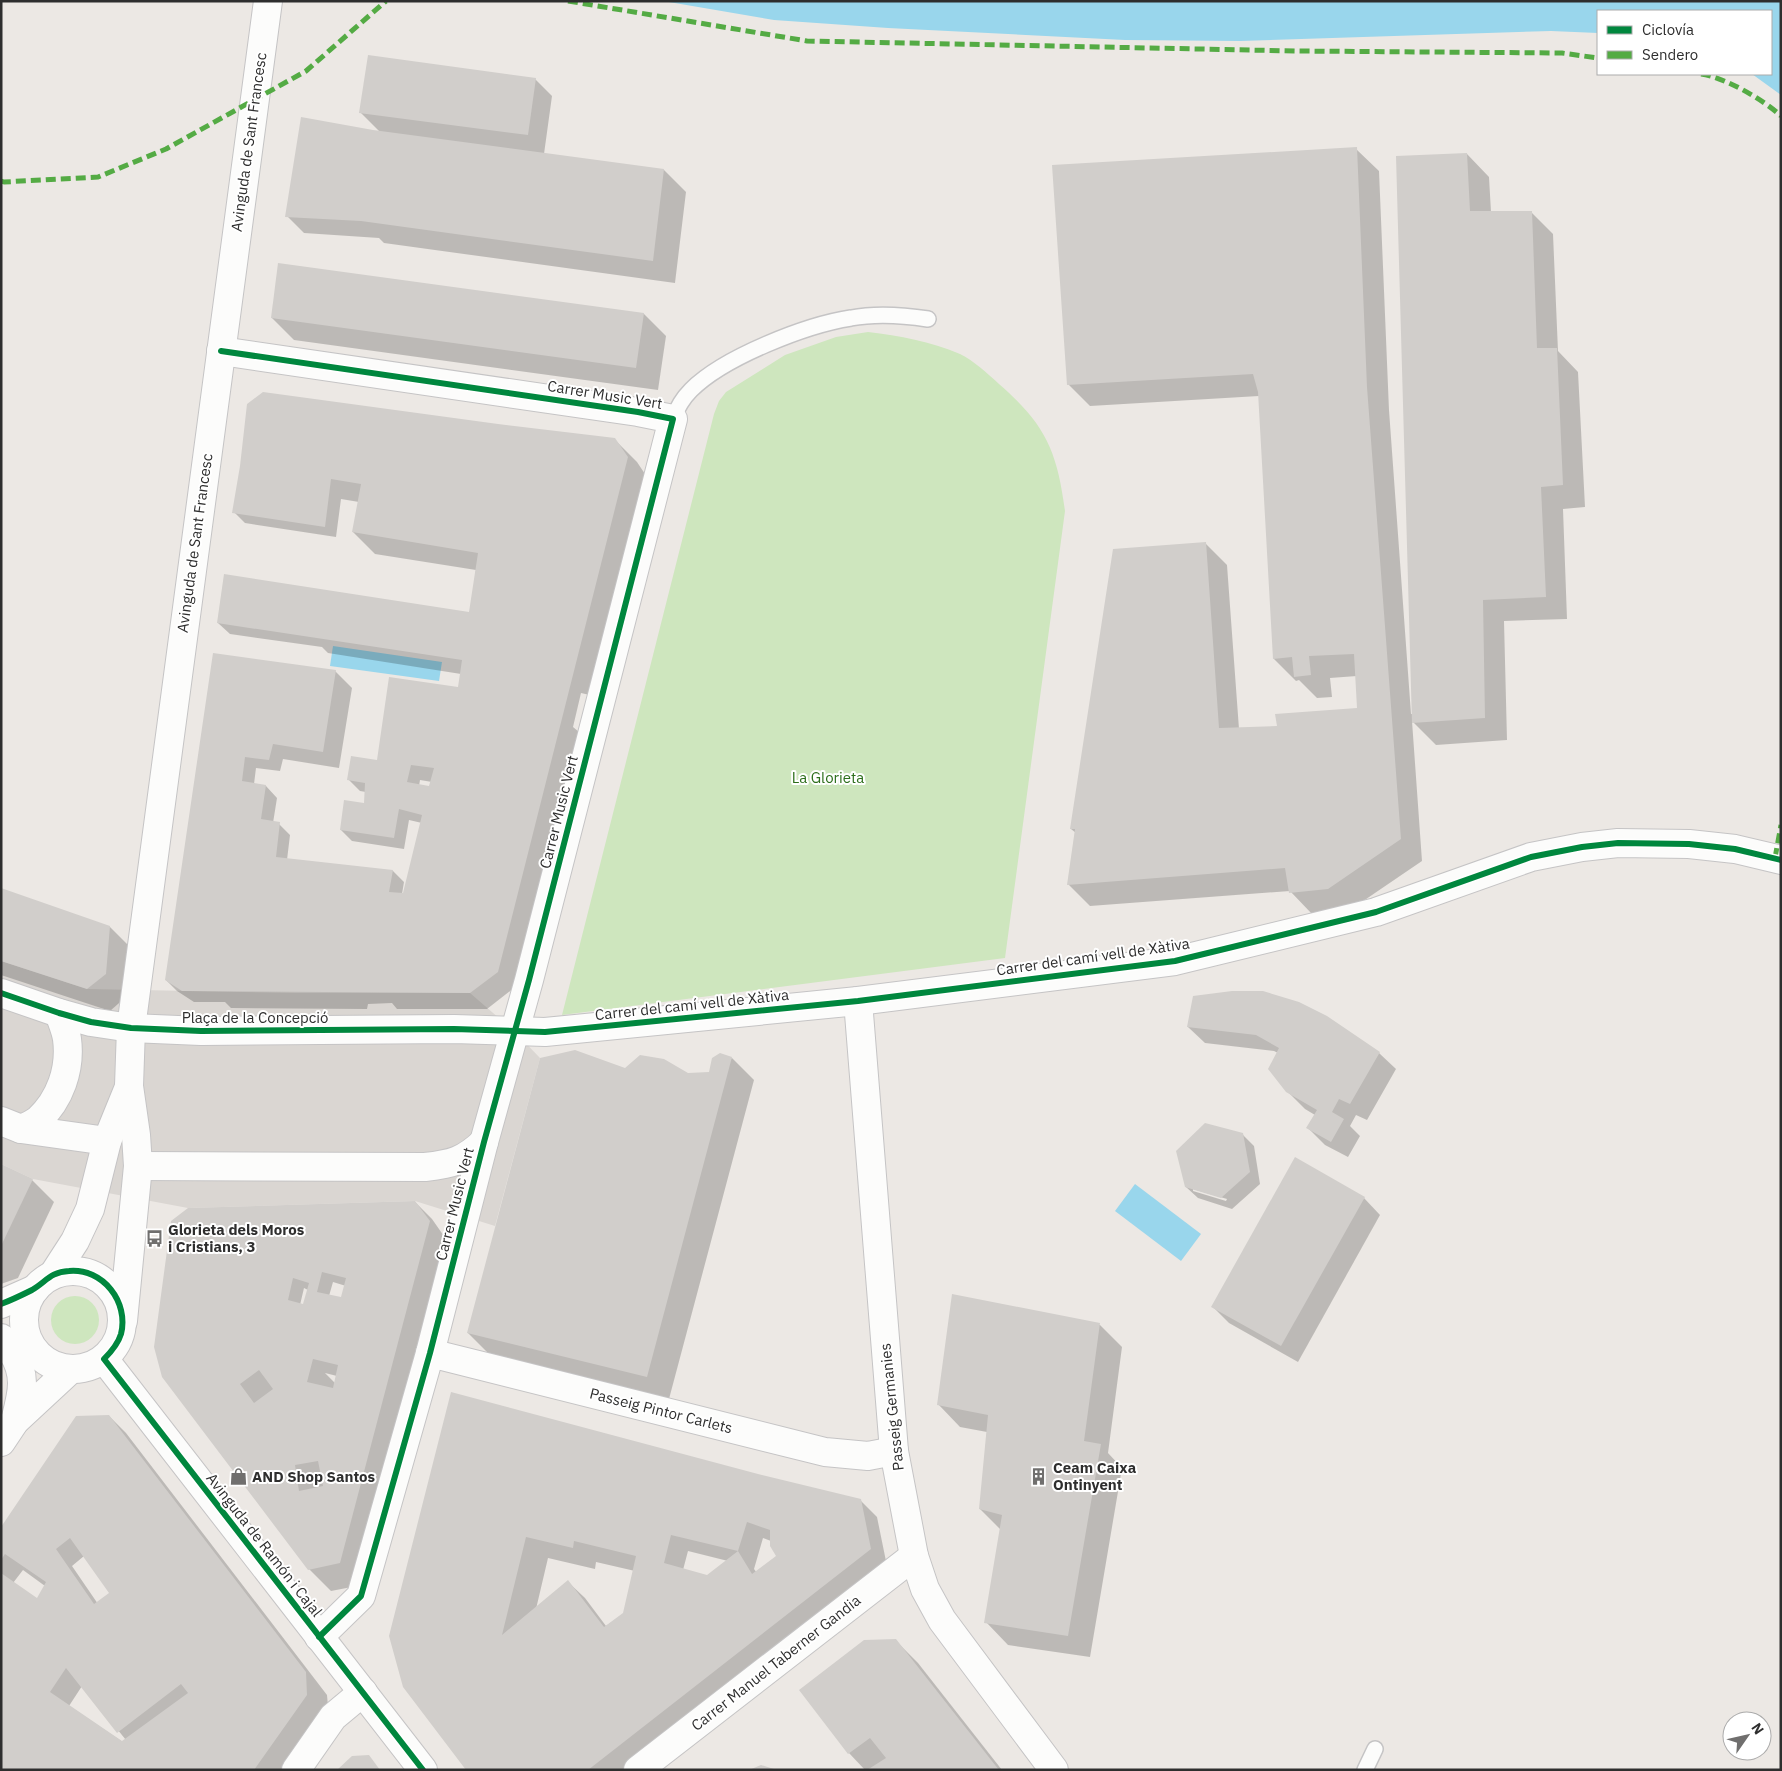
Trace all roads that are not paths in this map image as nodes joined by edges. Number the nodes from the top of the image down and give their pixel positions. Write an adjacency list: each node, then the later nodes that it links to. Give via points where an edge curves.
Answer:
1 (268, 1): 3 (street, Avinguda de Sant Francesc)
2 (928, 318): 4 (lane, via 878,315 850,318 779,340 735,360 701,382 684,399)
3 (221, 351): 4 (street, Carrer Music Vert); 9 (street, Avinguda de Sant Francesc)
4 (673, 419): 10 (street, Carrer Music Vert)
5 (1781, 860): 7 (street, Carrer del camí vell de Xàtiva, via 1735,849 1689,844 1582,847 1531,857 1376,912 1175,961)
6 (1, 993): 8 (street, Plaça de la Concepció)
7 (858, 1001): 10 (street, Carrer del camí vell de Xàtiva, via 545,1032); 24 (street, Passeig Germanies)
8 (59, 1013): 9 (street, Plaça de la Concepció); 12 (street, via 67,1038 68,1057 55,1099 36,1122)
9 (131, 1028): 10 (street, Plaça de la Concepció); 11 (street, Avinguda de Sant Francesc)
10 (515, 1032): 14 (street, Carrer Music Vert)
11 (129, 1086): 13 (street, Avinguda de Sant Francesc); 15 (street, Avinguda de Sant Francesc)
12 (11, 1125): 13 (street)
13 (106, 1141): 16 (street, Avinguda de Sant Francesc, via 90,1209 75,1240)
14 (484, 1142): 15 (street, via 470,1155 457,1161 425,1167); 20 (street, Carrer Music Vert)
15 (138, 1166): 18 (street, Avinguda de Sant Francesc)
16 (44, 1282): 17 (street); 18 (street, via 69,1271 86,1272 112,1290 120,1305); 22 (street, via 27,1302 25,1333 31,1347 42,1359)
17 (1, 1304)
18 (123, 1321): 21 (street, via 114,1349)
19 (1, 1338): 23 (street, via 17,1359 23,1378 22,1392)
20 (430, 1353): 24 (street, Passeig Pintor Carlets, via 824,1452 868,1456); 26 (street, Carrer Music Vert, via 361,1596)
21 (104, 1359): 22 (street, via 88,1368); 26 (street, Avinguda de Ramón i Cajal)
22 (70, 1370): 23 (street)
23 (8, 1431)
24 (894, 1451): 25 (street, Passeig Germanies)
25 (914, 1556): 31 (street, Carrer Manuel Taberner Gandia); 32 (street, Passeig Germanies, via 925,1589 942,1620)
26 (319, 1636): 27 (street, Avinguda de Ramón i Cajal)
27 (363, 1692): 29 (street, via 332,1717); 30 (street, Avinguda de Ramón i Cajal)
28 (1375, 1749): 33 (lane)
29 (296, 1770)
30 (424, 1770)
31 (638, 1770)
32 (1054, 1770)
33 (1364, 1770)

